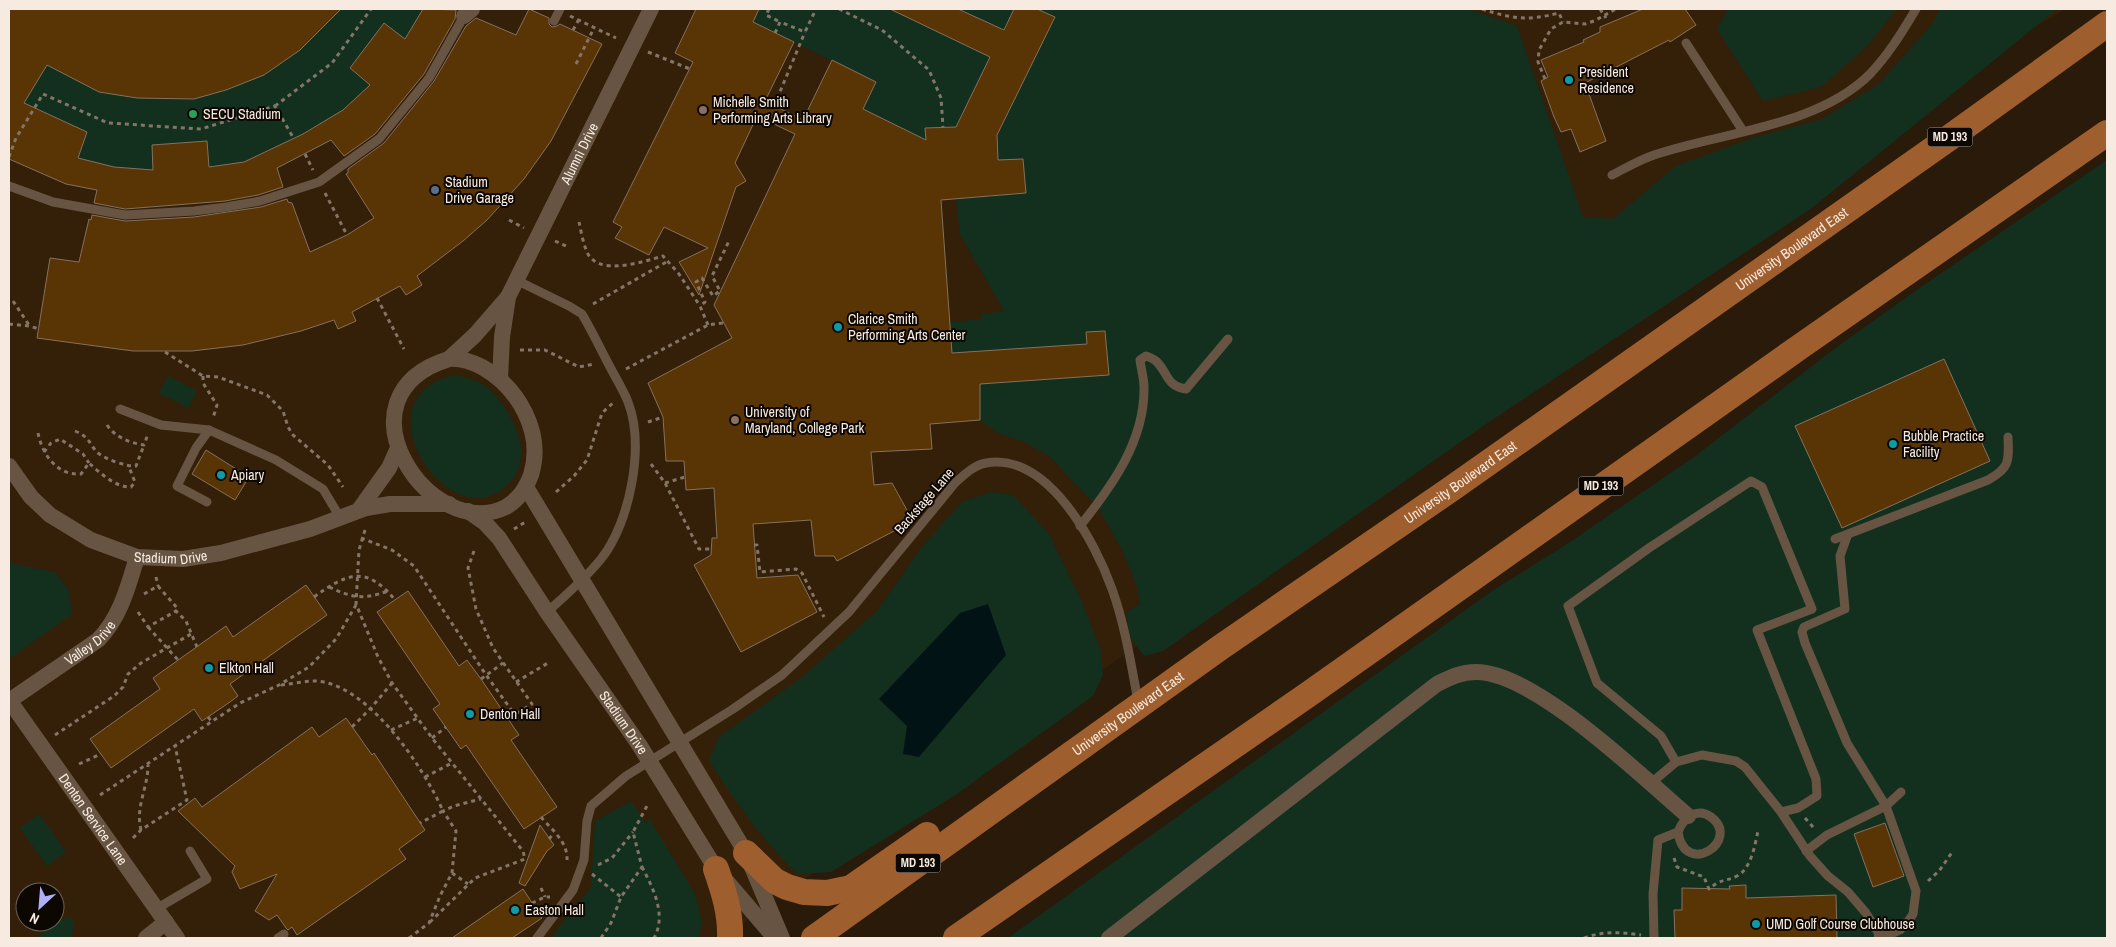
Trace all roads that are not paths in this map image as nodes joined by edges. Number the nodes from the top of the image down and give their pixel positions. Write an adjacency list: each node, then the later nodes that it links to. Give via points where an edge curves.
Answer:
1 (560, 9): 6 (lane)
2 (651, 9): 14 (street, Alumni Drive)
3 (1916, 9): 10 (lane, via 1888,53 1868,75 1838,98 1800,115)
4 (2096, 9): 9 (main road)
5 (468, 12): 13 (lane, via 429,78 379,139 319,182 267,199 226,207 125,215 53,202)
6 (554, 21)
7 (2107, 24): 9 (main road, University Boulevard East / MD 193)
8 (1686, 43): 10 (lane)
9 (2062, 55): 37 (main road, University Boulevard East / MD 193, via 1941,144)
10 (1743, 131): 12 (lane, via 1651,156)
11 (2107, 133): 55 (main road, MD 193)
12 (1612, 175)
13 (9, 186)
14 (516, 280): 15 (street, Alumni Drive); 34 (lane, via 578,311 624,394 632,416 634,466 631,486 608,548)
15 (508, 297): 17 (street); 18 (street)
16 (1228, 339): 30 (lane, via 1186,389 1168,381 1157,361 1146,356 1140,360 1144,387 1138,428 1127,458 1106,494)
17 (449, 359): 18 (street, via 477,365); 22 (street, via 416,375 402,392 394,418)
18 (500, 379): 24 (street, via 517,399 534,436 534,464)
19 (120, 409): 20 (lane, via 161,424)
20 (209, 430): 25 (lane, via 177,486); 29 (lane, via 276,460 323,489)
21 (2008, 437): 31 (lane, via 2009,461 2001,473)
22 (398, 448): 26 (street, via 428,492); 27 (street, via 389,468)
23 (9, 466): 33 (street, Stadium Drive, via 31,497 50,515 91,540)
24 (526, 487): 28 (street, via 516,500 496,512 480,514); 34 (street)
25 (207, 502)
26 (449, 504): 27 (street, Stadium Drive, via 390,504); 28 (street)
27 (360, 510): 29 (street, Stadium Drive)
28 (468, 511): 35 (street, Stadium Drive, via 485,522 499,538)
29 (341, 519): 33 (street, Stadium Drive, via 222,552 184,559)
30 (1080, 526): 37 (lane, Backstage Lane, via 1103,565 1113,591 1128,648); 38 (lane, Backstage Lane, via 1067,506 1036,475 1012,464 992,462 977,466 955,483 831,631 782,674)
31 (1848, 534): 32 (lane); 44 (lane, via 1840,556 1845,609 1804,627 1802,632 1847,743)
32 (1835, 539)
33 (137, 557): 36 (street, Valley Drive, via 109,629)
34 (583, 580): 35 (lane); 38 (street)
35 (546, 612): 39 (street, Stadium Drive)
36 (9, 701): 52 (street, Denton Service Lane)
37 (1138, 706): 42 (main road, University Boulevard East / MD 193)
38 (679, 744): 39 (lane, Backstage Lane); 50 (street)
39 (650, 761): 51 (street, Stadium Drive); 58 (lane, Backstage Lane, via 592,806 581,871 573,890)
40 (1676, 762): 41 (lane); 45 (lane, via 1702,755 1736,761 1746,767); 45 (lane, via 1661,736 1597,683 1568,606 1751,482 1762,487 1812,609 1757,630 1816,779 1817,796 1798,808)
41 (1650, 784): 46 (street); 63 (street, via 1569,716 1526,688 1491,674 1457,674 1437,684)
42 (1022, 787): 50 (main road, via 978,799 851,888 811,892 786,887 775,881); 62 (main road, University Boulevard East / MD 193)
43 (1901, 792): 44 (lane)
44 (1886, 806): 49 (lane, via 1827,835); 54 (lane, via 1916,891 1913,914 1907,923 1900,930)
45 (1781, 812): 49 (lane)
46 (1688, 816): 47 (lane); 47 (lane, via 1696,813 1712,818 1720,830 1718,842 1710,851 1692,853 1685,848)
47 (1678, 832): 64 (lane, via 1658,840 1652,894)
48 (190, 851): 52 (lane, via 207,879)
49 (1806, 851): 54 (lane, via 1866,913)
50 (746, 853): 61 (street)
51 (716, 869): 59 (main road, via 726,901); 60 (street, Stadium Drive)
52 (156, 909): 53 (street, Denton Service Lane)
53 (166, 922): 56 (street); 57 (street, Denton Service Lane)
54 (1878, 936)
55 (957, 937)
56 (146, 938)
57 (177, 938)
58 (537, 938)
59 (730, 938)
60 (775, 938)
61 (782, 938)
62 (814, 938)
63 (1110, 938)
64 (1654, 938)

